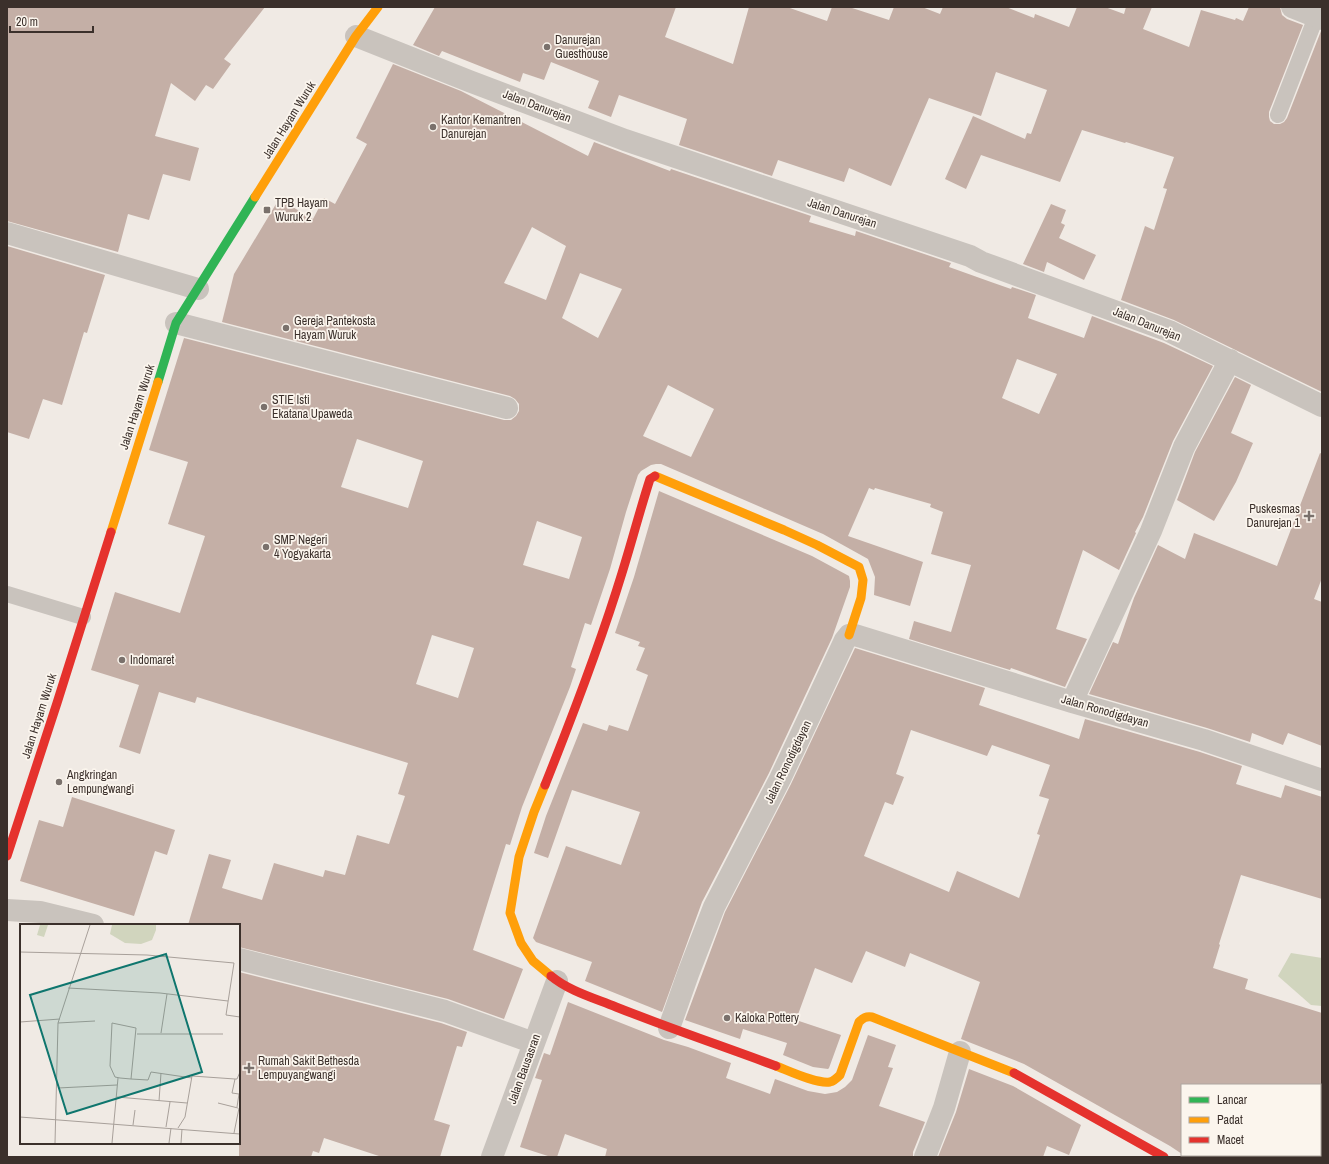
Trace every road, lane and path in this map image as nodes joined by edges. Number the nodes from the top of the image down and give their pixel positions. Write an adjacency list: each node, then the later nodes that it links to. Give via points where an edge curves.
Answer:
1 (378, 7): 4 (street, Jalan Hayam Wuruk)
2 (1292, 7): 3 (street)
3 (1319, 18): 5 (lane)
4 (356, 36): 7 (street, Jalan Hayam Wuruk); 9 (street, Jalan Danurejan, via 625,140 970,256 1169,331)
5 (1278, 115)
6 (7, 233): 7 (street)
7 (198, 289): 8 (street, Jalan Hayam Wuruk)
8 (176, 323): 11 (street); 13 (street, Jalan Hayam Wuruk)
9 (1230, 360): 10 (street, Jalan Danurejan); 15 (street, via 1184,447 1151,531)
10 (1322, 406)
11 (507, 408)
12 (7, 594): 13 (lane)
13 (84, 617): 17 (street, Jalan Hayam Wuruk)
14 (850, 635): 15 (street, Jalan Ronodigdayan); 21 (street, via 863,580 859,567 784,530 656,476 650,479 622,573 582,691 519,856 510,913 521,943 533,961); 22 (street, Jalan Ronodigdayan, via 845,640 780,780 714,907)
15 (1072, 702): 16 (street, Jalan Ronodigdayan, via 1204,740)
16 (1322, 780)
17 (7, 856)
18 (7, 910): 19 (street, via 40,912)
19 (89, 924)
20 (240, 960): 23 (street, via 445,1011)
21 (557, 982): 22 (street); 23 (street, Jalan Bausasran)
22 (669, 1028): 24 (street, via 810,1079 829,1082 836,1081 840,1075 859,1022 866,1016)
23 (534, 1042): 25 (street, Jalan Bausasran)
24 (958, 1051): 26 (street, via 944,1108); 27 (street, via 1018,1075)
25 (496, 1156)
26 (925, 1157)
27 (1164, 1157)

